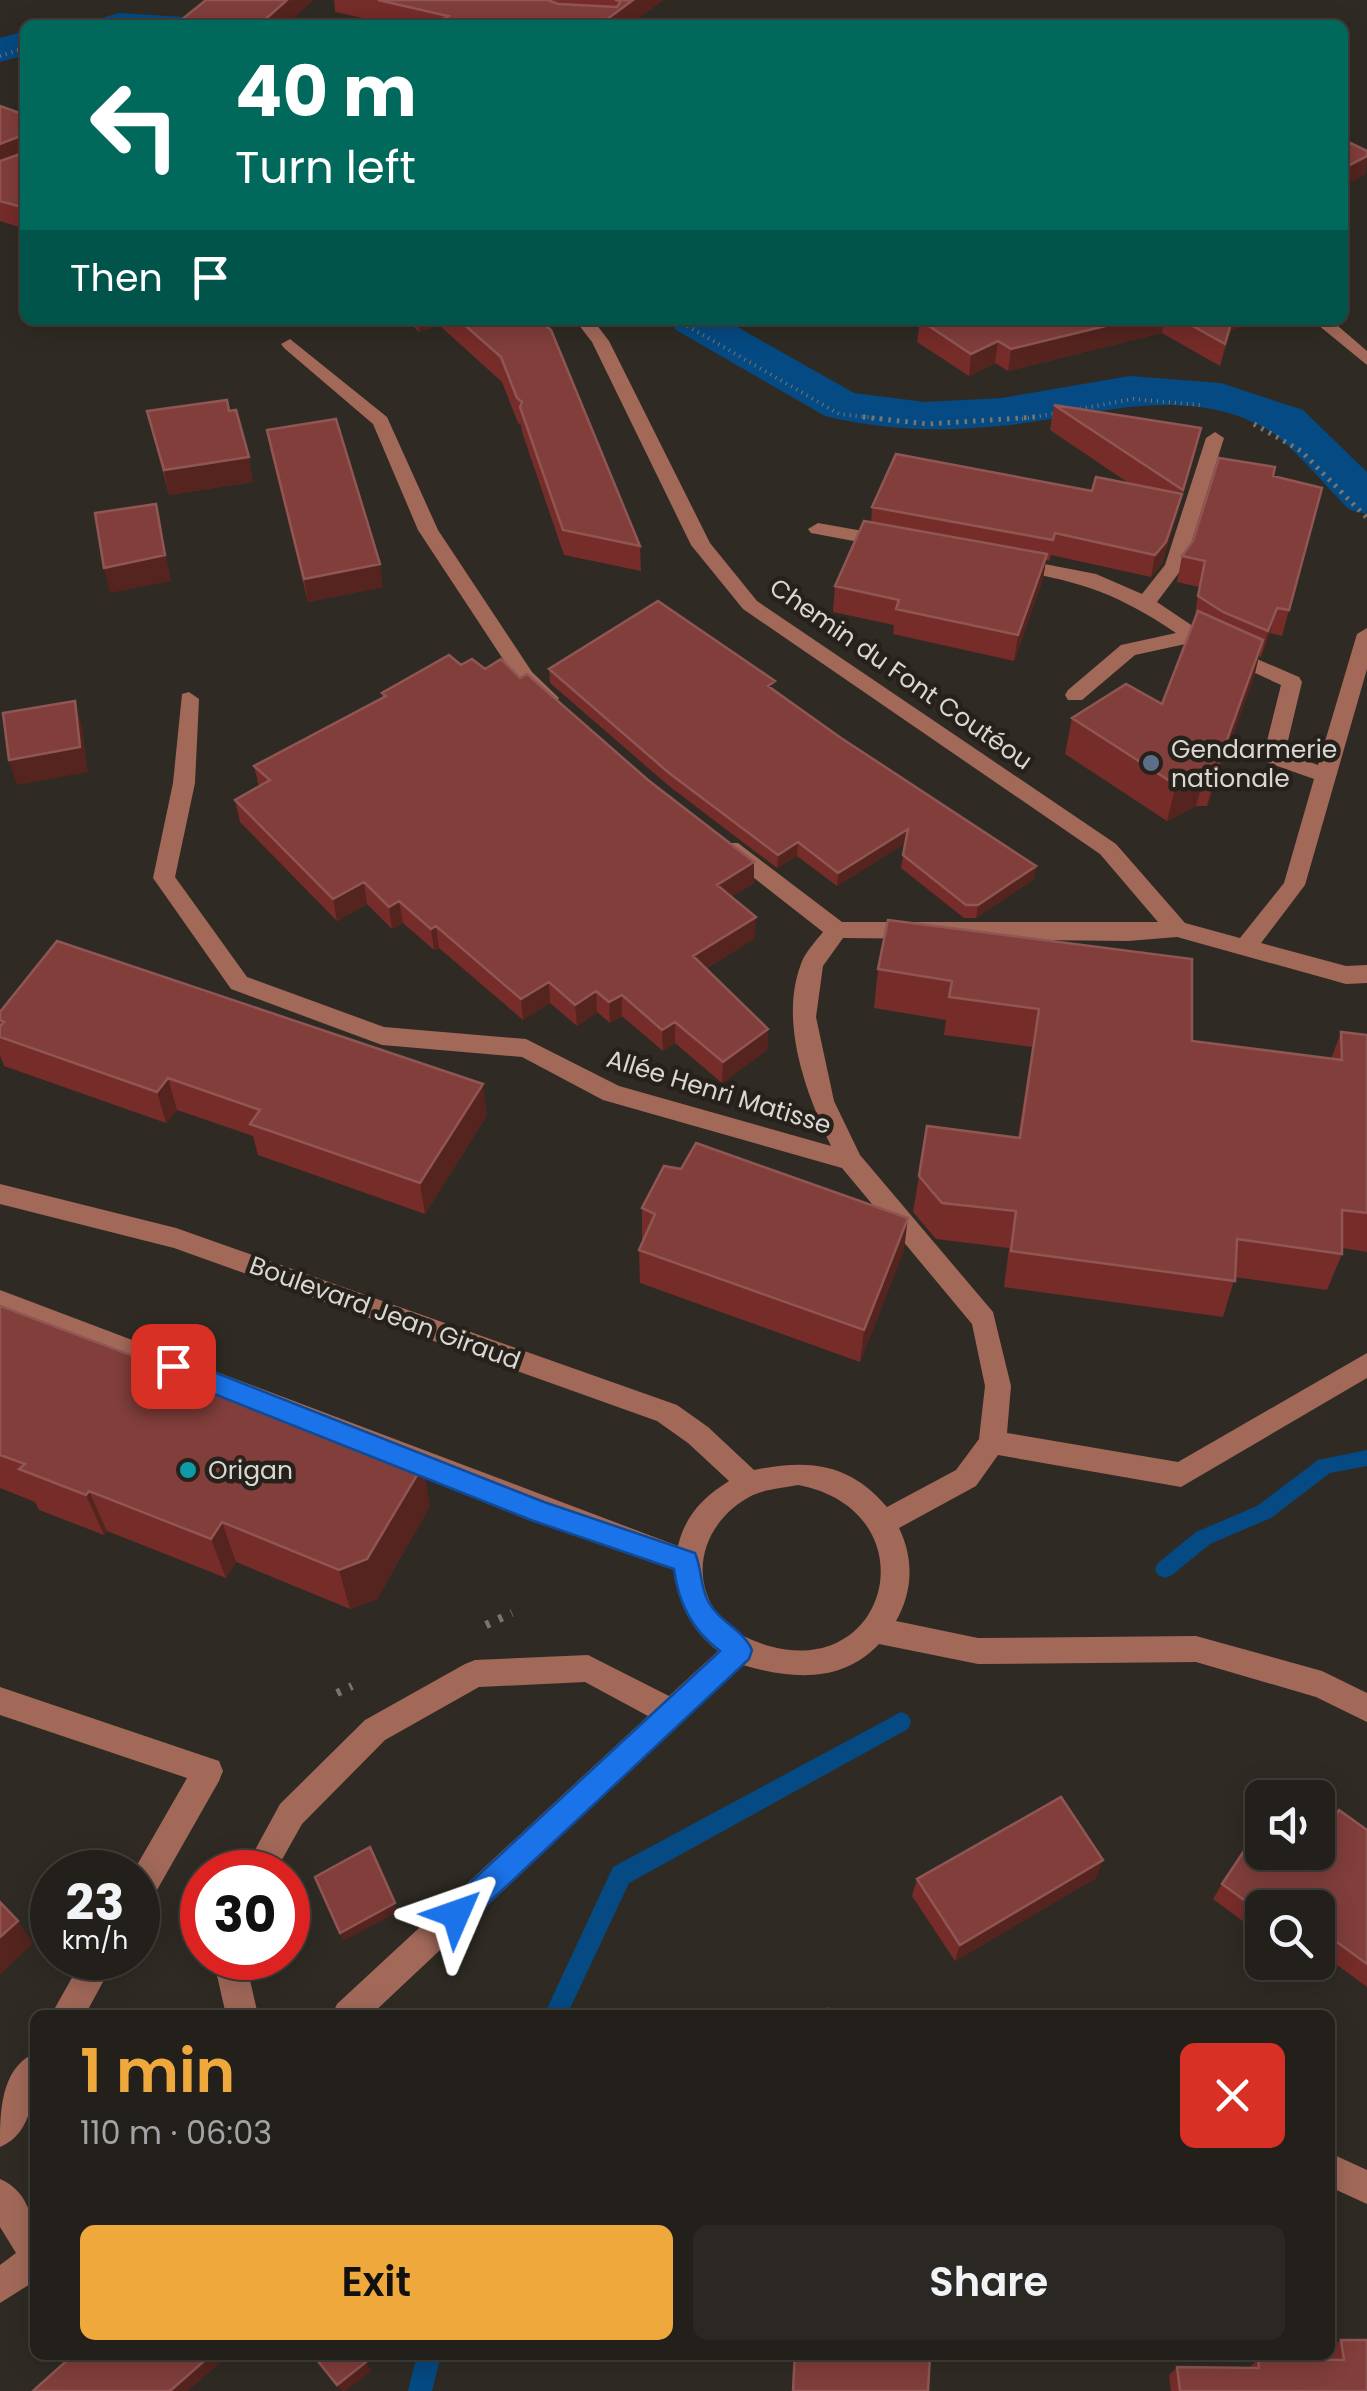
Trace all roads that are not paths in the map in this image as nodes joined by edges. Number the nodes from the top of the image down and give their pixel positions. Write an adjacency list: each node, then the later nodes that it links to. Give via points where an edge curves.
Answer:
1 (588, 325): 17 (street, Chemin du Font Coutéou, via 701,545 750,605 1108,849)
2 (1327, 325): 4 (street)
3 (290, 344): 14 (street, via 381,421 428,530 525,677)
4 (1367, 360)
5 (1215, 438): 9 (street, via 1174,566)
6 (818, 529): 7 (street)
7 (915, 546)
8 (992, 560): 9 (street, via 1089,578)
9 (1144, 602): 11 (street)
10 (1367, 634): 15 (street)
11 (1194, 636): 12 (street, via 1128,650); 15 (street, via 1292,682 1274,758)
12 (1076, 695)
13 (190, 698): 21 (street, Allée Henri Matisse, via 184,783 164,878 239,983 382,1036 526,1048 612,1093)
14 (570, 716)
15 (1328, 776): 19 (street, via 1294,885)
16 (718, 839): 18 (street)
17 (1176, 929): 18 (street); 19 (street)
18 (836, 930): 21 (street, via 812,964 804,1017 822,1101)
19 (1247, 946): 20 (street, via 1346,975)
20 (1367, 974)
21 (850, 1160): 25 (street, via 984,1320 998,1386)
22 (0, 1194): 26 (street, Boulevard Jean Giraud, via 176,1238 667,1413)
23 (0, 1301): 28 (street, via 540,1512)
24 (1367, 1364): 25 (street, via 1181,1476)
25 (992, 1442): 27 (street, via 966,1478)
26 (746, 1480): 27 (street, via 798,1473 823,1478 847,1488); 28 (street, via 716,1500 694,1528)
27 (884, 1522): 29 (street, via 896,1549 898,1578 892,1606)
28 (686, 1561): 30 (street, via 699,1612)
29 (876, 1630): 30 (street, via 828,1660 767,1661); 32 (street, via 978,1651 1196,1648 1322,1685)
30 (739, 1650): 33 (street)
31 (0, 1701): 35 (street, via 208,1771)
32 (1367, 1708)
33 (673, 1714): 34 (street, via 588,1668 475,1674 375,1730 291,1814); 40 (street)
34 (271, 1850)
35 (160, 1855)
36 (87, 1980): 38 (street)
37 (235, 1980): 39 (street)
38 (69, 2010)
39 (241, 2010)
40 (353, 2010)
41 (30, 2079): 42 (street)
42 (0, 2130)
43 (1335, 2172): 44 (street)
44 (1367, 2187)
45 (0, 2196): 46 (street)
46 (30, 2243)
47 (30, 2264): 48 (street)
48 (0, 2286)

